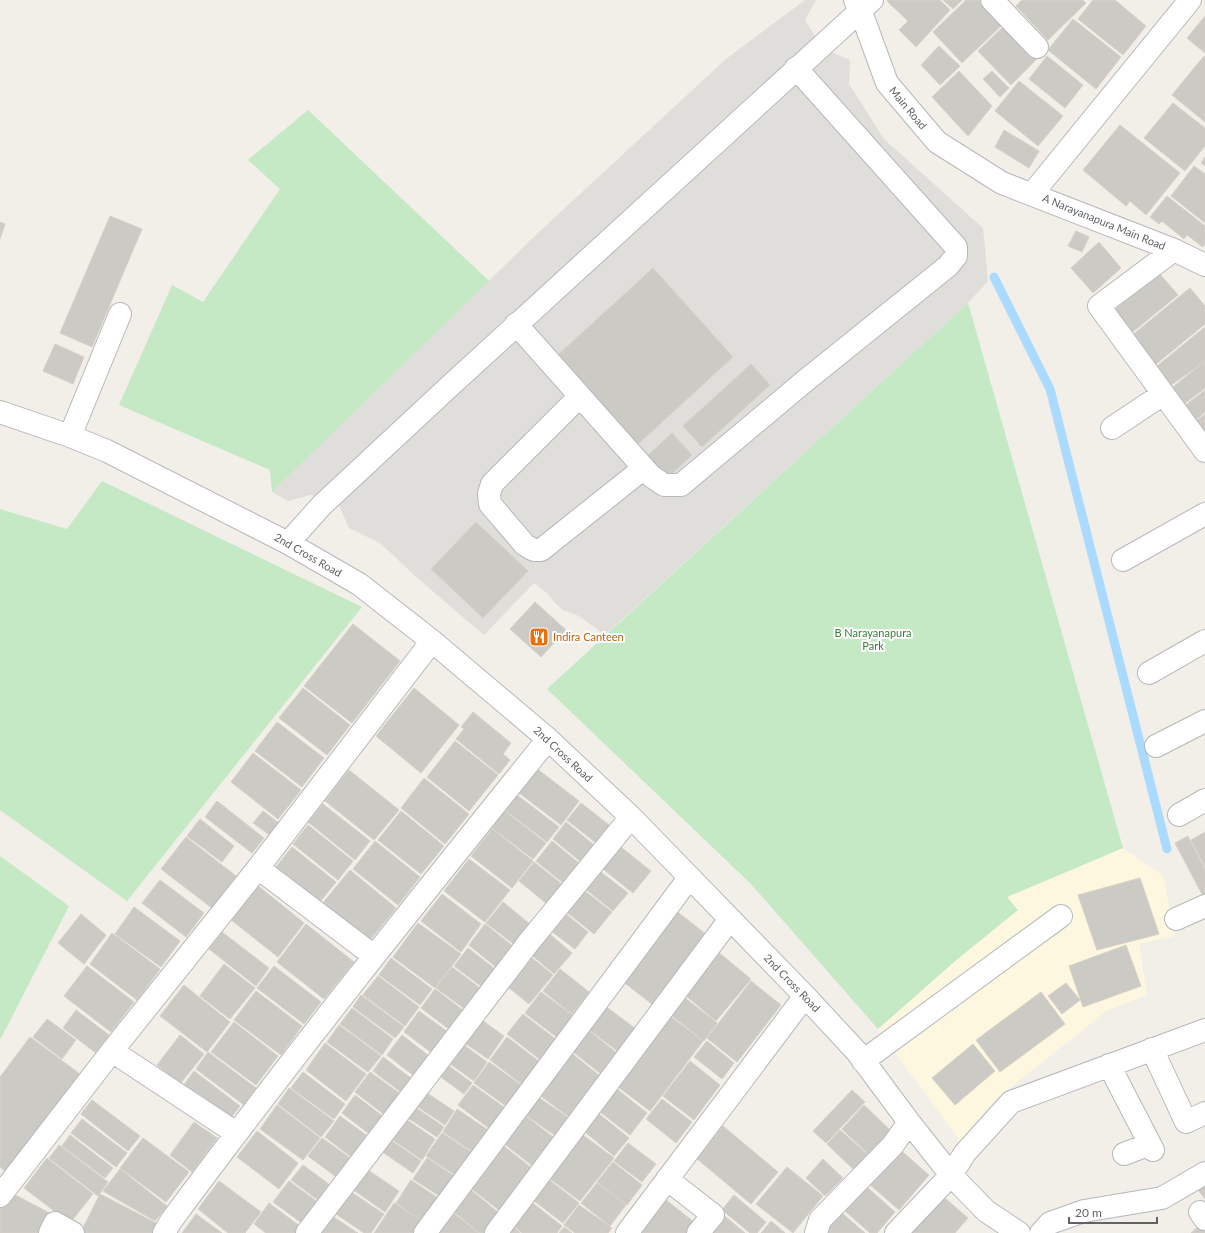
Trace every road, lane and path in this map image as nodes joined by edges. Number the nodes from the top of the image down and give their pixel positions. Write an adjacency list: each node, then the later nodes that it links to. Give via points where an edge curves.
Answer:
1 (992, 0): 4 (street)
2 (1190, 0): 7 (street)
3 (863, 4): 5 (street); 6 (street, Main Road, via 887,83 937,142)
4 (1037, 47)
5 (796, 68): 11 (street); 18 (street, via 956,247 956,256 948,266 681,485 664,485)
6 (1002, 183): 7 (street, A Narayanapura Main Road)
7 (1032, 194): 8 (street, A Narayanapura Main Road)
8 (1174, 250): 9 (street, A Narayanapura Main Road); 12 (street, via 1099,306)
9 (1205, 266)
10 (120, 314): 16 (street)
11 (516, 324): 13 (street); 20 (street, via 322,505)
12 (1163, 394): 15 (street); 17 (street)
13 (580, 396): 18 (street); 18 (street, via 492,484 490,504 525,545 534,550 541,550)
14 (0, 412): 16 (street, 2nd Cross Road)
15 (1112, 428)
16 (70, 436): 20 (street, 2nd Cross Road, via 107,451)
17 (1205, 451)
18 (644, 468)
19 (1205, 514): 21 (street)
20 (288, 543): 23 (street, 2nd Cross Road, via 359,584)
21 (1123, 560)
22 (1205, 640): 24 (street)
23 (432, 641): 26 (street, 2nd Cross Road); 31 (street)
24 (1149, 673)
25 (1205, 721): 27 (street)
26 (548, 739): 30 (street, 2nd Cross Road); 37 (street)
27 (1156, 746)
28 (1205, 800): 29 (street)
29 (1179, 815)
30 (631, 818): 32 (street, 2nd Cross Road); 55 (street, via 529,942)
31 (258, 868): 37 (street); 41 (street)
32 (689, 878): 35 (street, 2nd Cross Road); 56 (street)
33 (1205, 906): 36 (street)
34 (1061, 916): 42 (street)
35 (730, 919): 38 (street, 2nd Cross Road); 57 (street)
36 (1176, 919)
37 (374, 956): 46 (street)
38 (805, 996): 42 (street, 2nd Cross Road); 50 (street)
39 (1205, 1030): 40 (street)
40 (1152, 1049): 43 (street); 44 (street, via 1186,1122)
41 (112, 1051): 46 (street); 51 (street)
42 (863, 1060): 45 (street, 2nd Cross Road)
43 (1109, 1066): 47 (street, via 1151,1147); 49 (street, via 1011,1102 965,1153)
44 (1205, 1113)
45 (909, 1122): 49 (street, 2nd Cross Road); 60 (street, via 893,1144 820,1220)
46 (236, 1133): 54 (street)
47 (1124, 1154)
48 (1205, 1173): 63 (street, via 1162,1198 1084,1211 1050,1223)
49 (951, 1175): 61 (street); 62 (street, 2nd Cross Road, via 986,1211)
50 (667, 1179): 58 (street); 59 (street, via 712,1215)
51 (0, 1196)
52 (50, 1233): 53 (street, via 55,1223)
53 (74, 1233)
54 (164, 1233)
55 (307, 1233)
56 (425, 1233)
57 (496, 1233)
58 (627, 1233)
59 (698, 1233)
60 (816, 1233)
61 (896, 1233)
62 (1019, 1233)
63 (1041, 1233)

